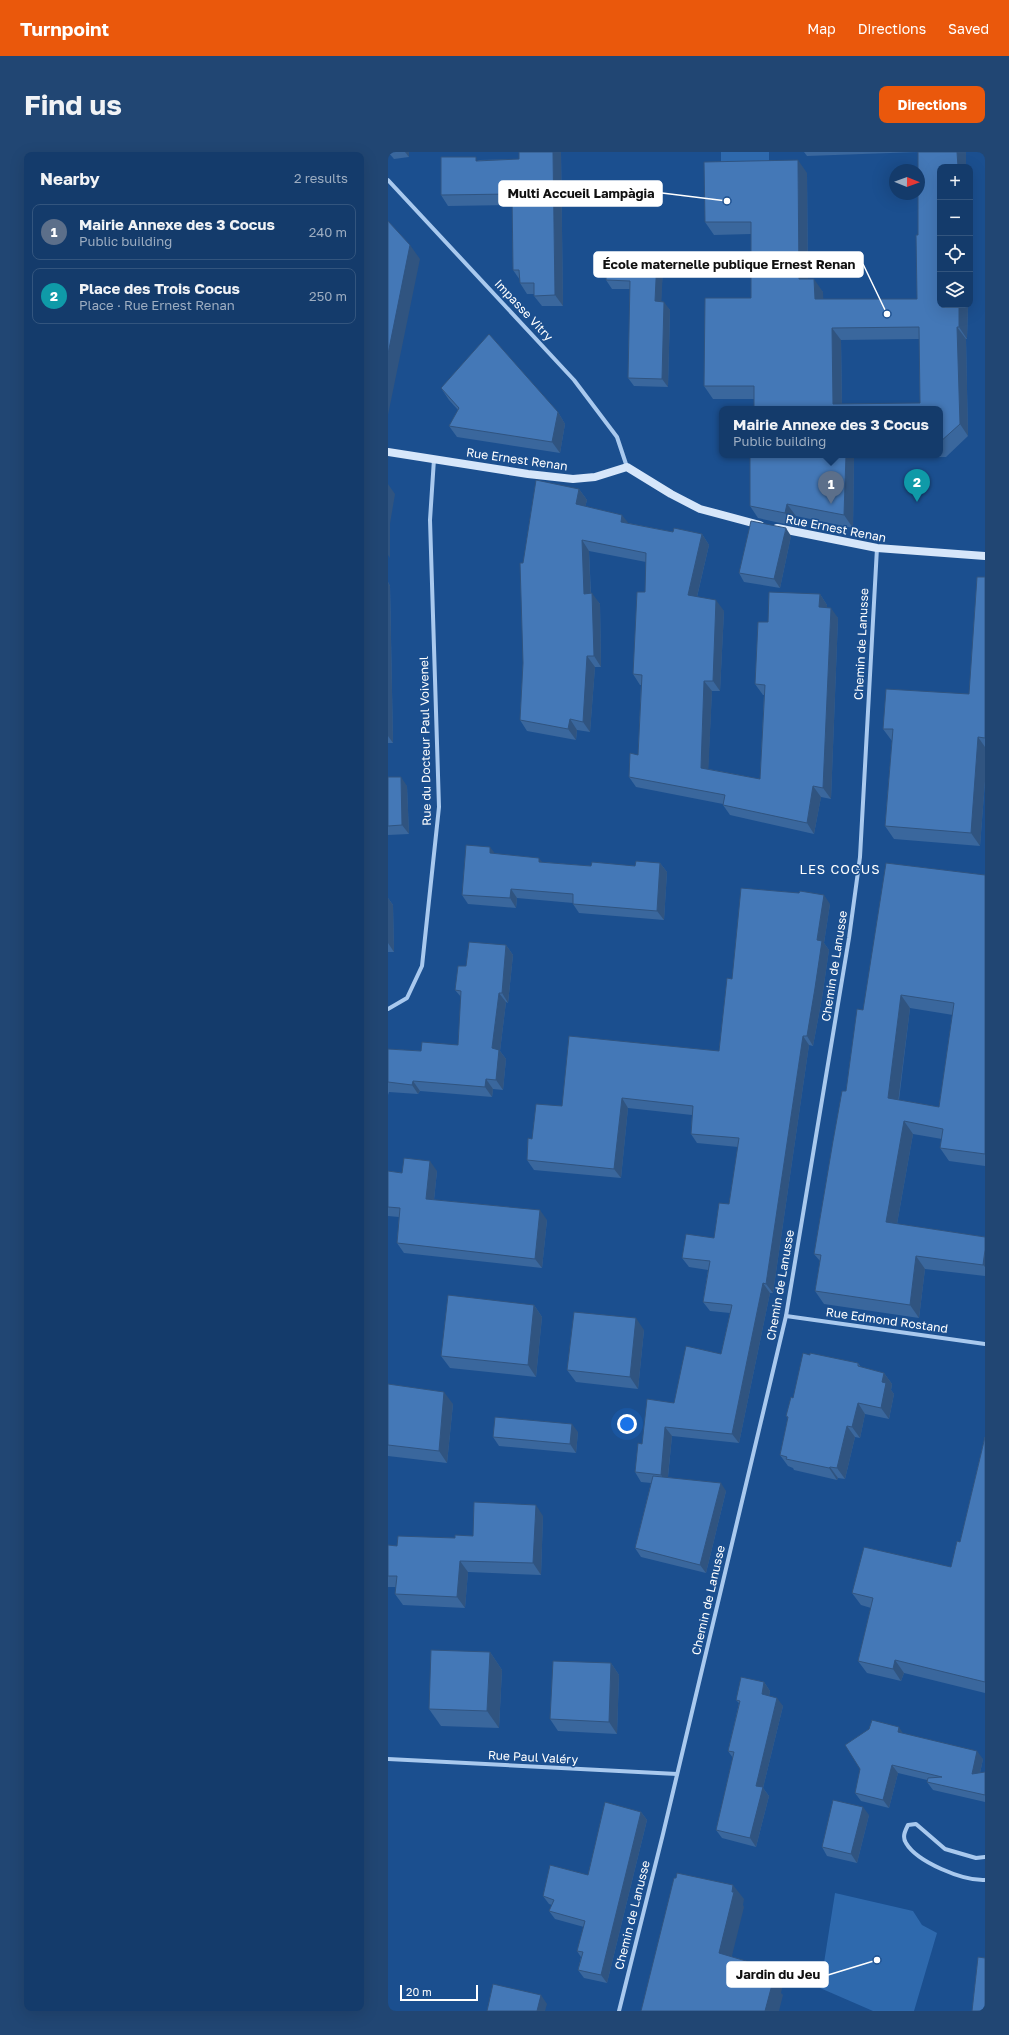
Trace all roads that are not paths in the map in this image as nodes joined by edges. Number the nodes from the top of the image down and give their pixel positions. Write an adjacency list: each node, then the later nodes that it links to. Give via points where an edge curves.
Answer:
1 (388, 180): 4 (street, Impasse Vitry, via 574,380 616,437)
2 (388, 452): 3 (street, Rue Ernest Renan)
3 (434, 459): 4 (street, Rue Ernest Renan, via 573,479 594,477); 7 (street, Rue du Docteur Paul Voivenel, via 430,520 438,815 422,966 407,998)
4 (627, 467): 5 (street, Rue Ernest Renan, via 700,509 748,522)
5 (877, 548): 6 (street, Rue Ernest Renan); 8 (street, Chemin de Lanusse, via 860,857 849,938)
6 (985, 556)
7 (388, 1009)
8 (786, 1316): 9 (street, Rue Edmond Rostand); 11 (street, Chemin de Lanusse)
9 (985, 1344)
10 (388, 1759): 11 (street, Rue Paul Valéry)
11 (677, 1774): 14 (street, Chemin de Lanusse)
12 (985, 1857): 13 (street, via 976,1858 945,1849 916,1824 908,1825 904,1833 906,1843 929,1862 962,1878)
13 (985, 1880)
14 (619, 2011)

